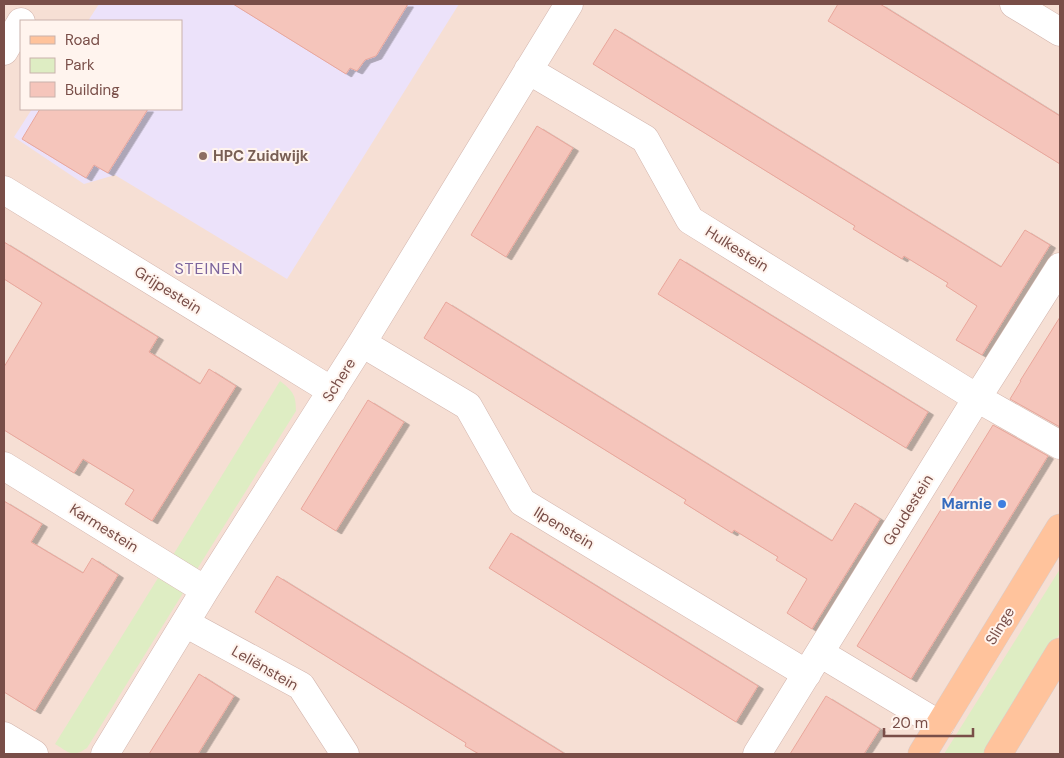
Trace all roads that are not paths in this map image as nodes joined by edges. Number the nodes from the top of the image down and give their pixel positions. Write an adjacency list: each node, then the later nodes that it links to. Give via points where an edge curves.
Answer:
1 (33, 4): 4 (street)
2 (569, 4): 6 (street, Schere)
3 (1014, 4): 5 (street)
4 (21, 20)
5 (1060, 32)
6 (528, 70): 9 (street, Schere); 11 (street, Hulkestein, via 646,139 690,220)
7 (4, 190): 10 (street, Grijpestein)
8 (1060, 267): 11 (street, Goudestein)
9 (362, 343): 10 (street, Schere); 18 (street, Ilpenstein, via 468,406 522,502)
10 (332, 391): 15 (street, Schere)
11 (977, 398): 12 (street); 18 (street, Goudestein)
12 (1060, 445)
13 (4, 466): 15 (street, Karmestein)
14 (1060, 528): 19 (main road, Slinge)
15 (205, 590): 16 (street, Schere)
16 (185, 623): 22 (street, Schere); 23 (street, Leliënstein, via 301,686)
17 (1060, 652): 26 (main road)
18 (814, 663): 19 (street); 24 (street, Goudestein)
19 (940, 725): 25 (main road, Slinge)
20 (4, 736): 21 (street)
21 (34, 754)
22 (104, 754)
23 (346, 754)
24 (757, 754)
25 (922, 754)
26 (998, 754)

